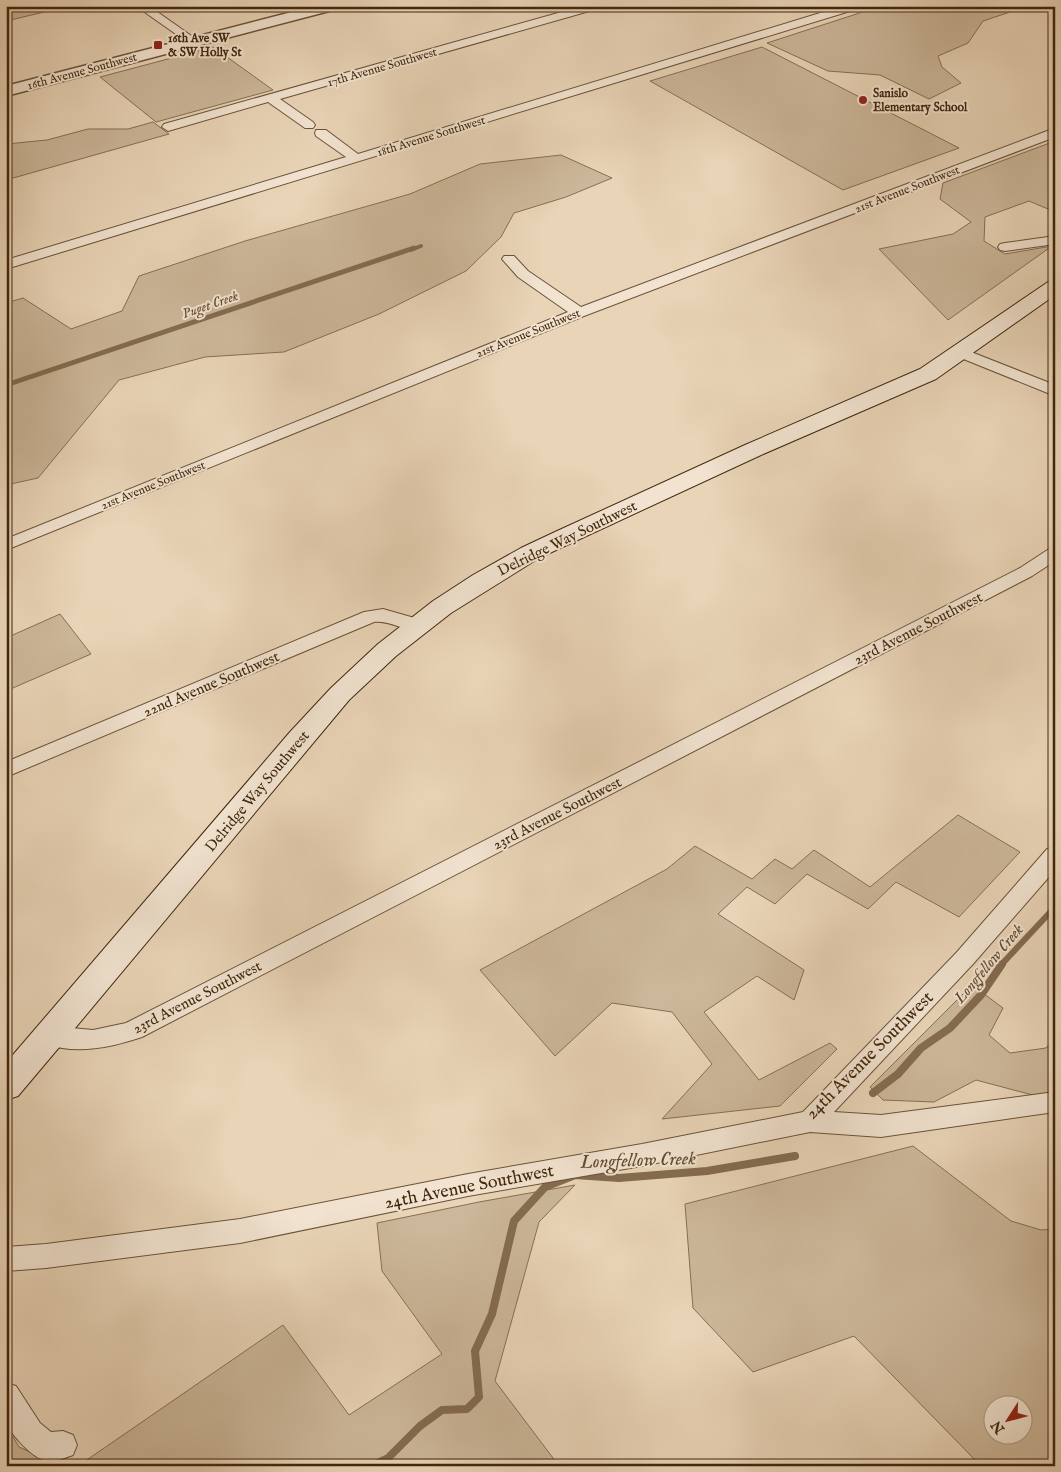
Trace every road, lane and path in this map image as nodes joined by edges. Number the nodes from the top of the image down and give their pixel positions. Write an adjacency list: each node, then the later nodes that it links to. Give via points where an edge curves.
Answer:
1 (141, 6): 7 (street)
2 (332, 6): 7 (street, 16th Avenue Southwest)
3 (596, 6): 9 (street, 17th Avenue Southwest)
4 (856, 6): 14 (street, 18th Avenue Southwest)
5 (1046, 6): 6 (street)
6 (1055, 10)
7 (194, 42): 8 (street, 16th Avenue Southwest)
8 (6, 91)
9 (270, 98): 10 (street); 11 (street, 17th Avenue Southwest)
10 (309, 125)
11 (168, 127)
12 (1055, 132): 20 (street, 21st Avenue Southwest)
13 (321, 133): 14 (street)
14 (356, 159): 18 (street, 18th Avenue Southwest)
15 (1055, 240): 16 (street)
16 (1005, 247)
17 (509, 260): 20 (street, via 523,274)
18 (6, 265)
19 (1055, 286): 21 (main road, Delridge Way Southwest)
20 (579, 313): 23 (street, 21st Avenue Southwest)
21 (961, 353): 22 (street); 25 (main road, Delridge Way Southwest, via 928,374 544,546 482,581)
22 (1055, 391)
23 (6, 545)
24 (1055, 553): 28 (street, 23rd Avenue Southwest, via 1026,572 134,1030 99,1040)
25 (418, 625): 26 (street, 22nd Avenue Southwest, via 383,615 371,616); 28 (main road, Delridge Way Southwest, via 340,694)
26 (6, 770)
27 (1055, 855): 31 (street, 24th Avenue Southwest, via 965,958)
28 (50, 1036): 29 (main road, Delridge Way Southwest)
29 (6, 1086)
30 (1055, 1102): 31 (street, via 881,1126)
31 (810, 1121): 32 (street, 24th Avenue Southwest, via 240,1231)
32 (6, 1259)
33 (6, 1396): 34 (street, via 30,1433 48,1447)
34 (64, 1446)

